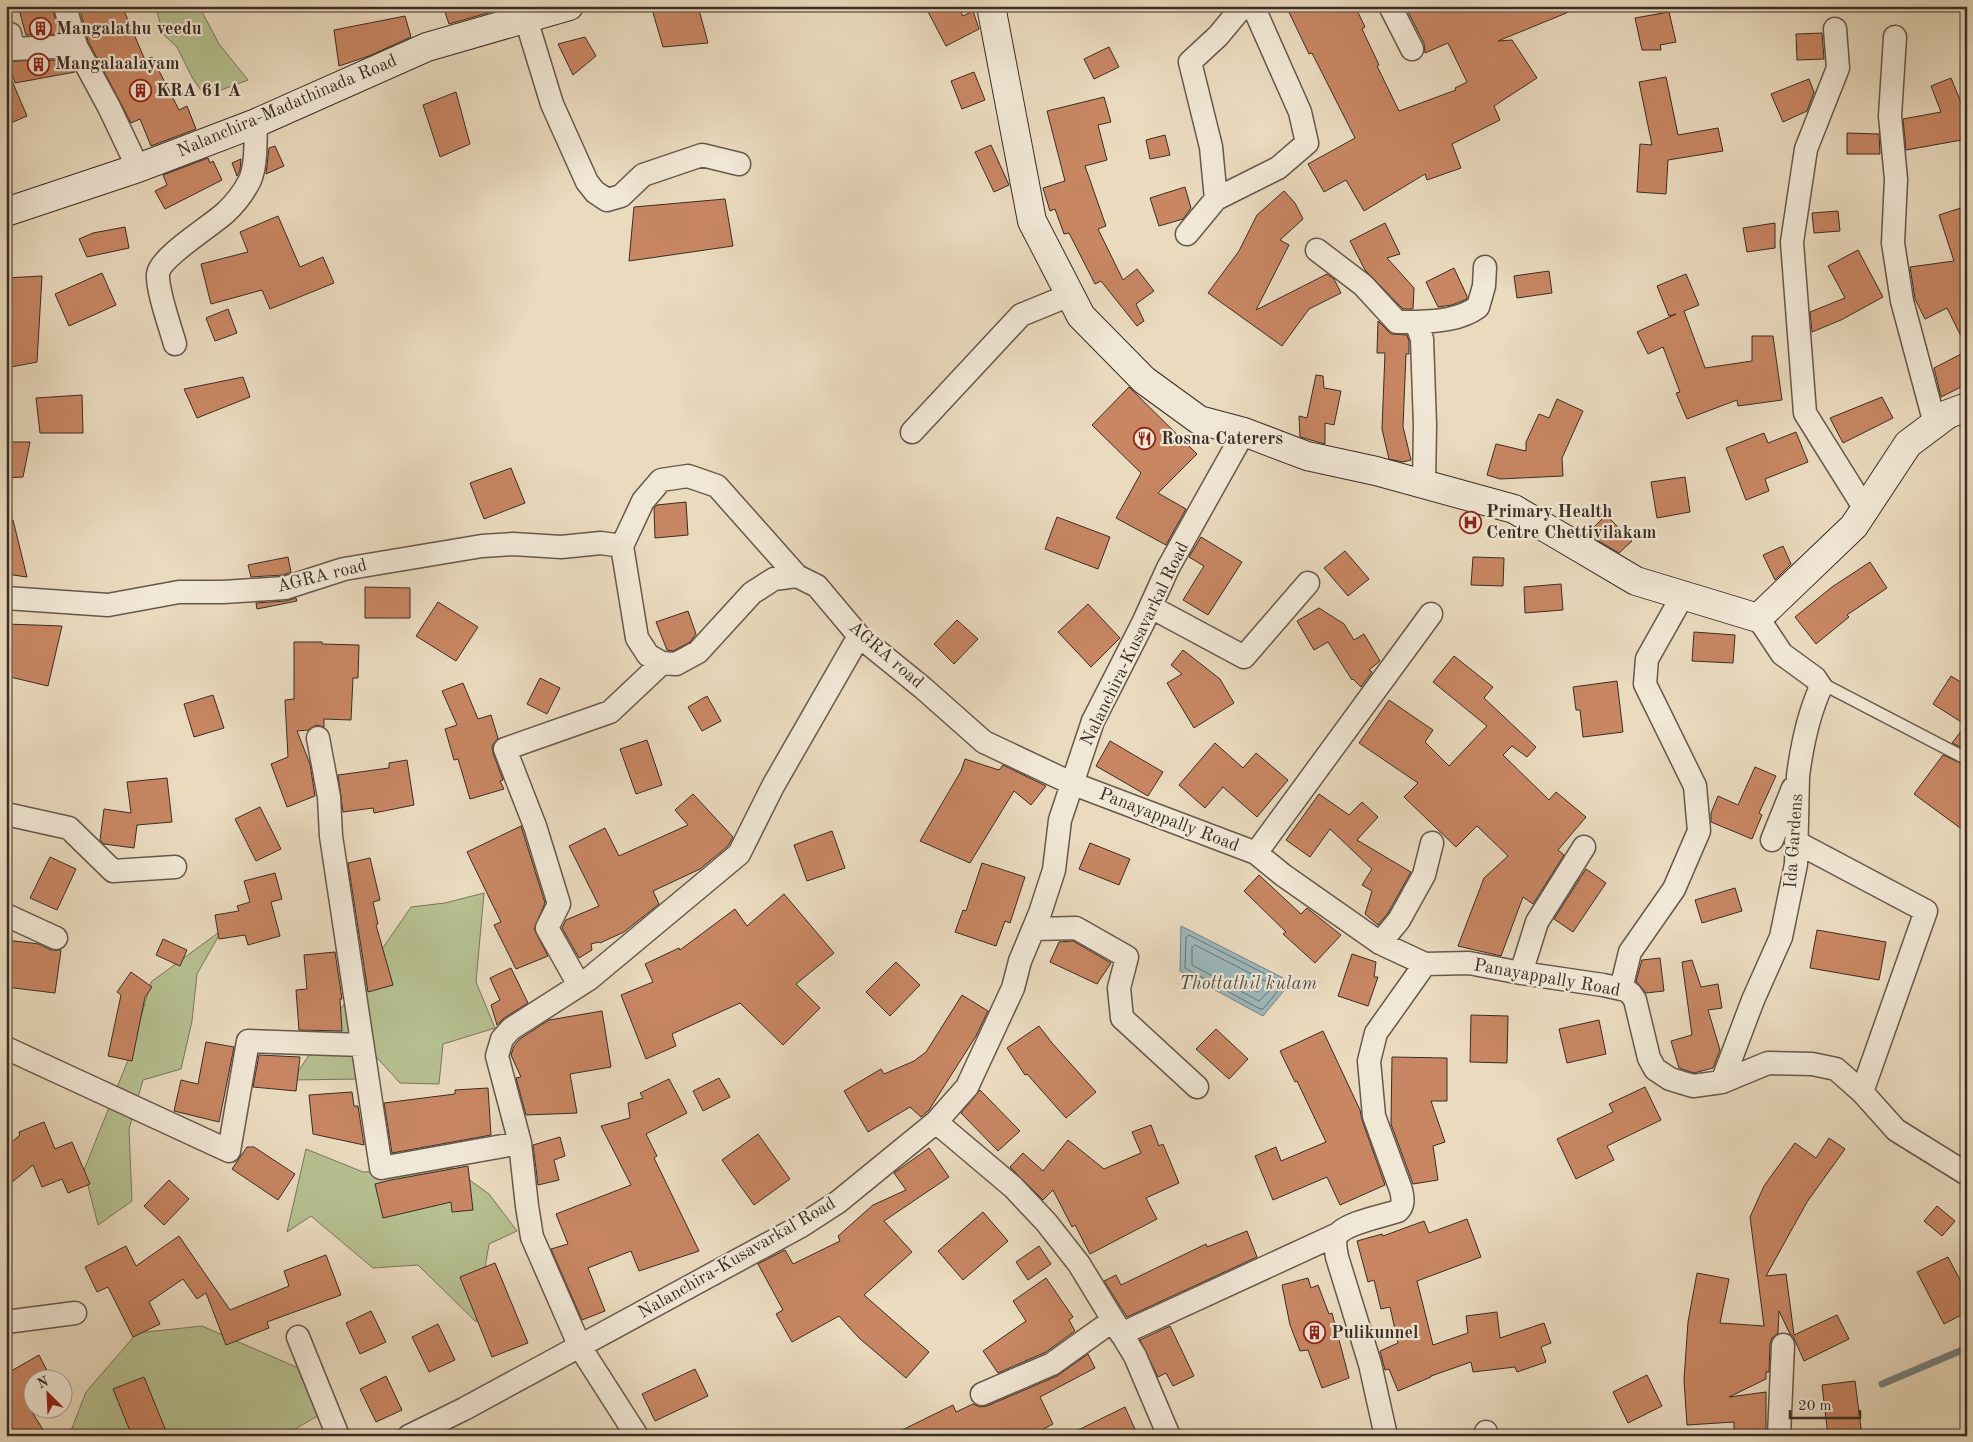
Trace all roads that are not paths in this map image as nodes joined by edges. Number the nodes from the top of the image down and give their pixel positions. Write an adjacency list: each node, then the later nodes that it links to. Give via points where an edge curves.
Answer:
1 (65, 6): 11 (street)
2 (569, 6): 7 (main road, Nalanchira-Madathinada Road)
3 (990, 6): 21 (main road, via 1032,221)
4 (1243, 6): 16 (street, via 1190,62 1211,147)
5 (1253, 6): 16 (street, via 1300,112 1307,143 1278,168)
6 (1390, 6): 12 (street)
7 (524, 13): 13 (main road, Nalanchira-Madathinada Road, via 427,47); 14 (street, via 552,104 587,182 595,192 607,200 620,196 643,175 702,154)
8 (1834, 29): 29 (street, via 1838,68 1806,149 1792,242 1804,413)
9 (10, 34): 11 (street, via 14,49)
10 (1895, 37): 25 (street, via 1890,116 1896,179 1893,243 1902,301)
11 (76, 46): 15 (street)
12 (1412, 48)
13 (256, 123): 15 (main road, Nalanchira-Madathinada Road); 23 (street, via 255,159 251,178 242,193 226,212 166,258 159,269 160,288)
14 (739, 164)
15 (138, 168): 17 (main road, Nalanchira-Madathinada Road)
16 (1216, 199): 18 (street)
17 (6, 212)
18 (1186, 234)
19 (1317, 250): 22 (street, via 1363,285 1397,322)
20 (1485, 267): 22 (street, via 1478,307 1468,314)
21 (1070, 295): 26 (street, via 1021,315); 27 (main road, via 1081,316 1144,380 1199,420)
22 (1416, 322): 28 (street, via 1422,339)
23 (175, 344)
24 (1967, 407): 25 (main road, via 1948,414)
25 (1935, 424): 29 (main road, via 1908,444)
26 (912, 432)
27 (1244, 432): 28 (main road, via 1307,456); 35 (street, Nalanchira-Kusavarkal Road, via 1168,568)
28 (1424, 484): 33 (main road, via 1514,509 1636,581)
29 (1865, 509): 37 (main road, via 1854,526)
30 (622, 546): 31 (street, AGRA road, via 644,501 661,480 688,476 717,486); 34 (street, AGRA road, via 601,543 561,547 482,546 344,569 285,588 179,592 108,605); 39 (street, via 637,638 648,654)
31 (797, 576): 38 (street, AGRA road, via 817,586); 39 (street, via 774,579 752,593 698,652 676,664)
32 (1308, 583): 35 (street, via 1244,657)
33 (1683, 596): 37 (main road); 59 (street, via 1647,659 1645,684 1695,786 1699,831 1674,890 1630,952)
34 (6, 598)
35 (1151, 607): 44 (street, Nalanchira-Kusavarkal Road, via 1093,721)
36 (1431, 614): 50 (street)
37 (1758, 618): 40 (street, via 1782,654)
38 (859, 636): 44 (street, AGRA road, via 984,742); 58 (street, via 773,786 739,854)
39 (662, 663): 58 (street, via 610,712 506,750 536,826 559,904 547,928)
40 (1819, 682): 42 (lane); 43 (street, Ida Gardens, via 1821,687 1809,718)
41 (318, 738): 60 (street, via 329,797 331,836)
42 (1967, 758)
43 (1798, 776): 46 (street); 47 (street, Ida Gardens)
44 (1071, 783): 50 (street, Panayappally Road); 53 (street, Nalanchira-Kusavarkal Road, via 1060,820 1054,870)
45 (6, 814): 51 (street, via 69,828 114,871)
46 (1772, 840)
47 (1796, 842): 62 (street, Ida Gardens, via 1796,864 1781,937); 64 (street, via 1926,911)
48 (1432, 843): 55 (street, via 1424,875 1400,920)
49 (1584, 847): 57 (street, via 1537,922)
50 (1256, 853): 55 (street, Panayappally Road)
51 (175, 867)
52 (6, 915): 54 (street)
53 (1034, 929): 63 (street, via 1076,928 1128,957 1119,988 1122,1018); 65 (street, Nalanchira-Kusavarkal Road, via 1020,961 1014,988 967,1087)
54 (56, 938)
55 (1380, 943): 56 (street, Panayappally Road)
56 (1425, 964): 57 (street, Panayappally Road, via 1469,963); 68 (street, via 1376,1033 1369,1061 1374,1116 1401,1190 1402,1207)
57 (1521, 973): 59 (street, Panayappally Road)
58 (579, 985): 66 (street, via 510,1029 502,1039 498,1056)
59 (1621, 989): 62 (street, Panayappally Road, via 1631,994 1634,1000 1649,1058 1655,1069 1670,1080 1693,1086)
60 (362, 1045): 61 (street, via 248,1041 229,1151); 66 (street, via 381,1168)
61 (6, 1048)
62 (1722, 1082): 64 (street, Panayappally Road, via 1768,1064 1812,1064 1836,1069)
63 (1197, 1087)
64 (1862, 1092): 67 (street, Panayappally Road, via 1896,1130)
65 (936, 1122): 71 (street, via 1013,1187 1046,1222 1079,1264); 74 (street, Nalanchira-Kusavarkal Road, via 838,1202 802,1226)
66 (520, 1143): 74 (street, via 532,1237)
67 (1967, 1174)
68 (1338, 1234): 71 (street); 80 (street, via 1335,1241 1337,1257 1370,1364)
69 (75, 1313): 70 (street)
70 (6, 1322)
71 (1116, 1327): 75 (street, via 1052,1364); 79 (street, via 1134,1356)
72 (298, 1337): 76 (street)
73 (1783, 1345): 81 (street)
74 (580, 1347): 77 (street, Nalanchira-Kusavarkal Road); 78 (street)
75 (982, 1394)
76 (338, 1436)
77 (409, 1436)
78 (637, 1436)
79 (1168, 1436)
80 (1386, 1436)
81 (1779, 1436)

